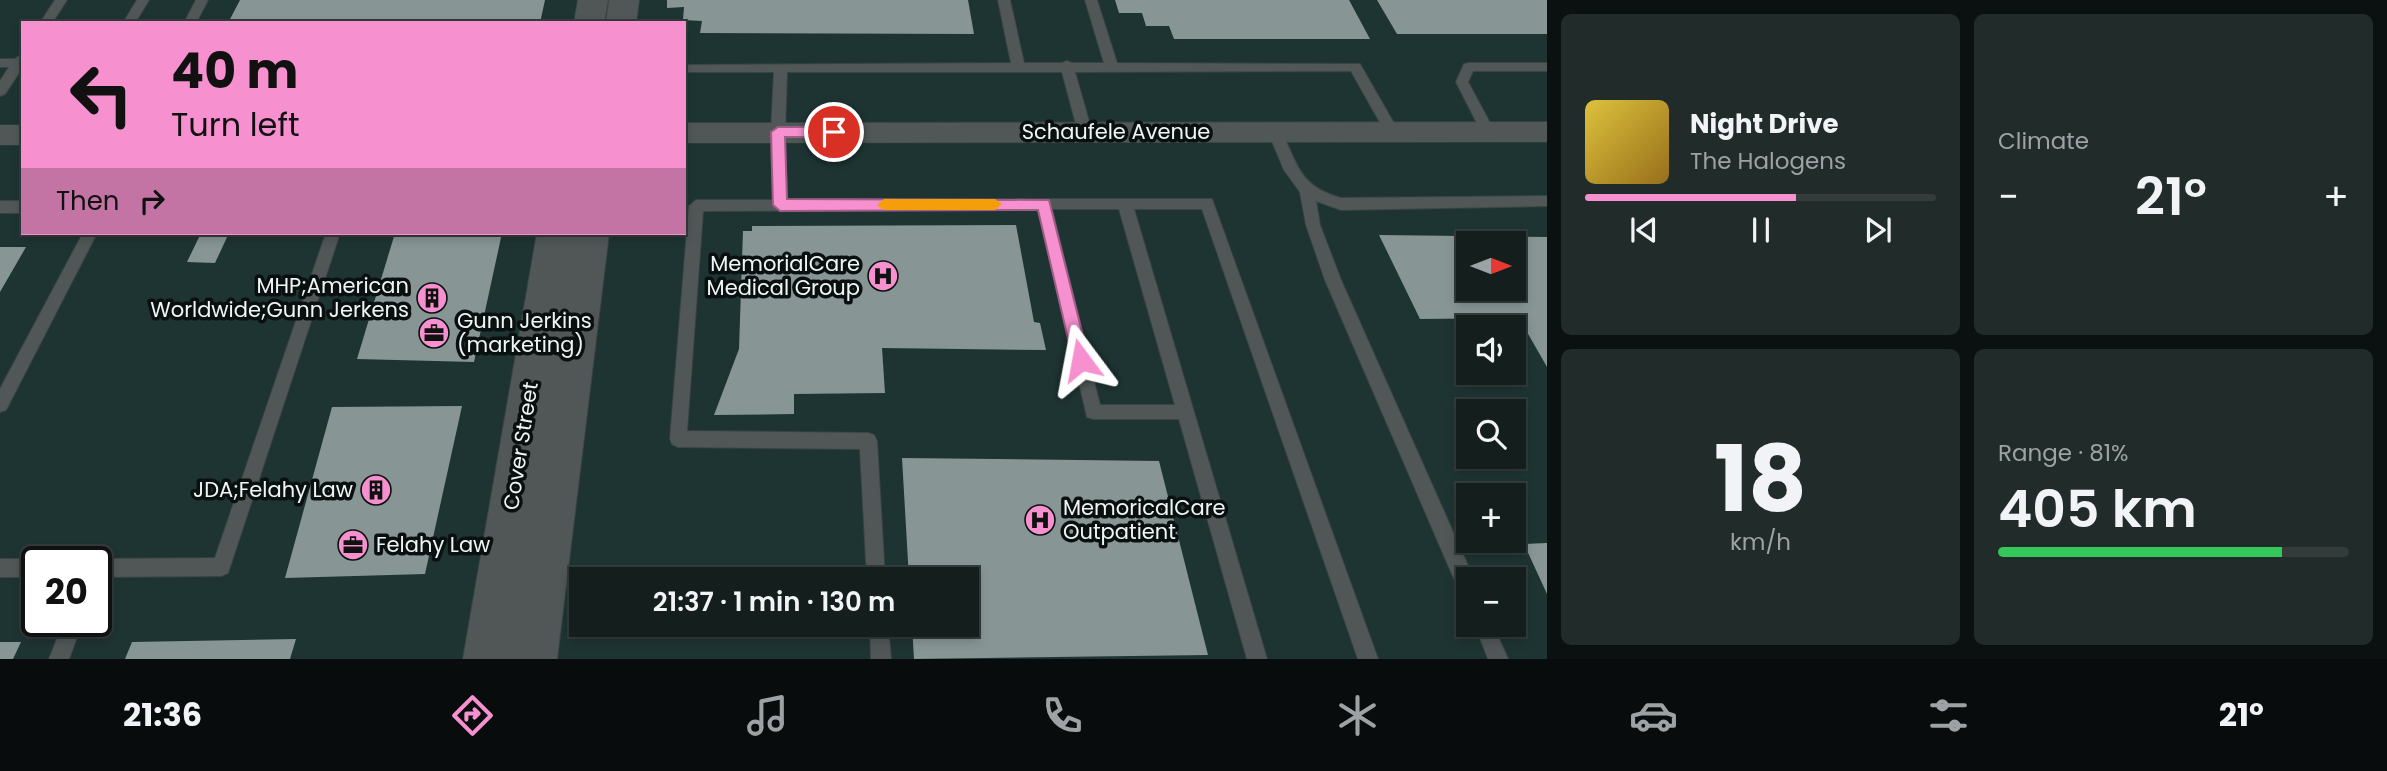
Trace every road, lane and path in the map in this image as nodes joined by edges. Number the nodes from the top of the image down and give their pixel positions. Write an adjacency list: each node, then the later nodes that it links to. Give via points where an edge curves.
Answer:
1 (61, 0): 8 (lane)
2 (143, 0): 9 (lane)
3 (202, 0): 10 (lane)
4 (593, 0): 11 (street)
5 (624, 0): 12 (street)
6 (1003, 0): 17 (lane)
7 (1091, 0): 16 (lane)
8 (47, 21)
9 (130, 21)
10 (191, 21)
11 (589, 21)
12 (621, 21)
13 (21, 60): 14 (lane); 21 (lane)
14 (0, 63)
15 (1067, 65): 16 (lane); 17 (lane); 23 (lane)
16 (1111, 65): 25 (lane, via 1355,67)
17 (1018, 66): 18 (lane)
18 (781, 67): 20 (lane); 22 (lane)
19 (1547, 67): 26 (lane, via 1469,67 1462,82)
20 (689, 68)
21 (0, 91)
22 (778, 132): 23 (street, Schaufele Avenue); 28 (street, Schaufele Avenue); 35 (lane)
23 (1085, 132): 24 (street, Schaufele Avenue)
24 (1275, 132): 25 (street, Schaufele Avenue); 31 (lane, via 1297,184)
25 (1392, 132): 26 (street, Schaufele Avenue)
26 (1488, 132): 27 (street, Schaufele Avenue)
27 (1547, 132)
28 (686, 133)
29 (0, 135): 30 (street)
30 (21, 135)
31 (1307, 193): 32 (lane, via 1341,204); 45 (lane, via 1333,280)
32 (1547, 201)
33 (1044, 204): 34 (lane); 35 (lane); 43 (lane, via 1094,412)
34 (1125, 204): 43 (lane); 57 (lane, via 1207,203)
35 (780, 205): 44 (lane, via 696,206 678,439 868,441)
36 (0, 207): 37 (lane)
37 (21, 207)
38 (89, 235): 42 (lane)
39 (332, 235): 48 (lane, via 221,567)
40 (555, 235): 53 (street, Cover Street)
41 (591, 235): 54 (street, Cover Street)
42 (0, 405)
43 (1185, 412): 56 (lane)
44 (875, 567)
45 (1459, 567)
46 (0, 568): 47 (lane)
47 (21, 568)
48 (112, 568)
49 (67, 637): 52 (lane)
50 (880, 637): 55 (lane)
51 (1489, 637): 58 (lane)
52 (58, 659)
53 (487, 659)
54 (533, 659)
55 (881, 659)
56 (1257, 659)
57 (1368, 659)
58 (1499, 659)

